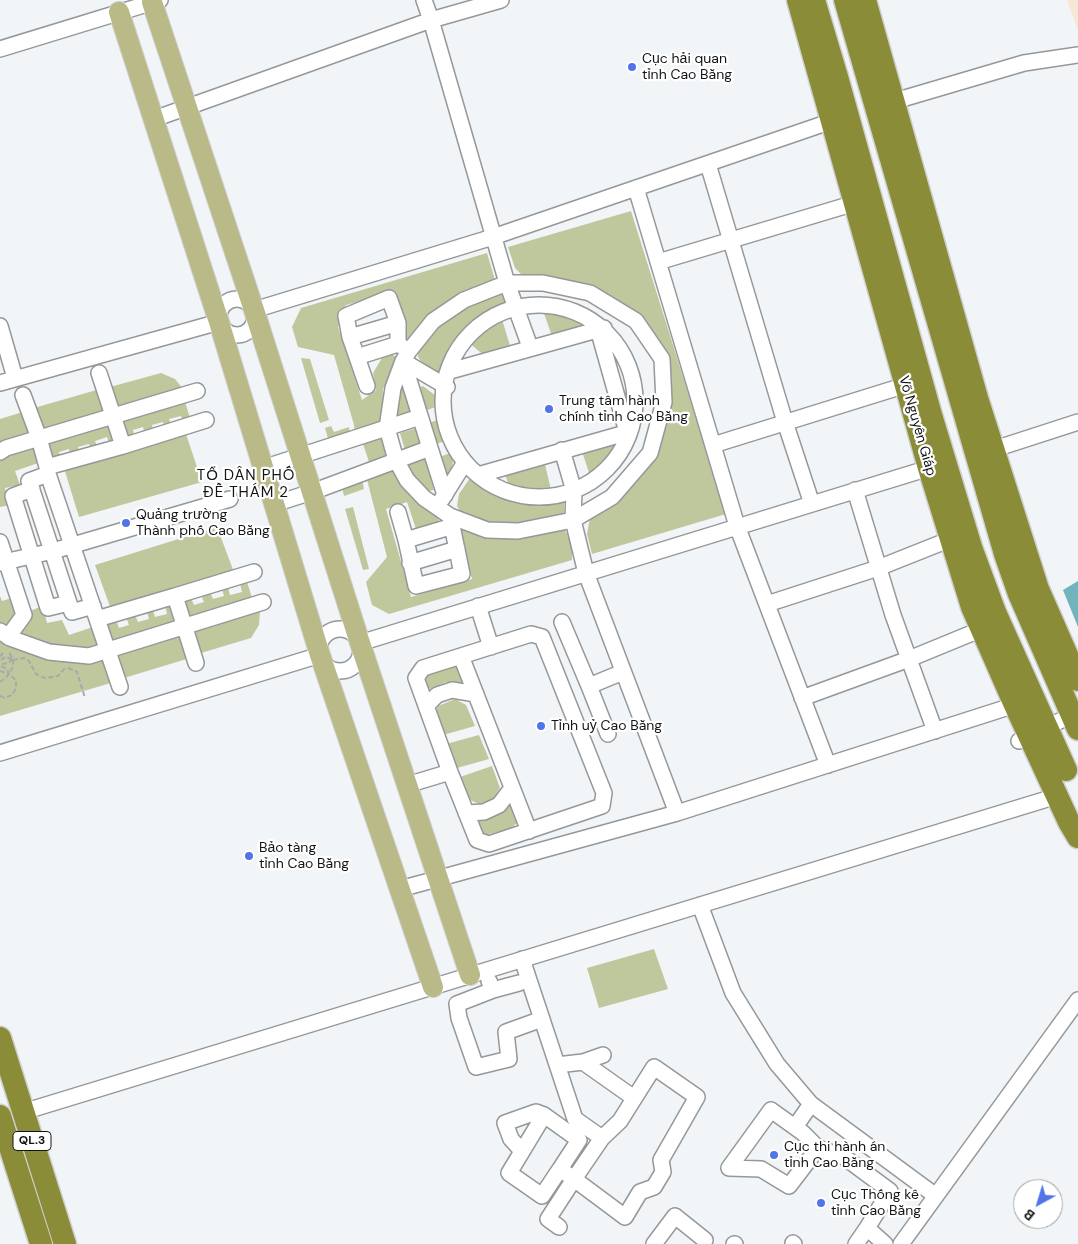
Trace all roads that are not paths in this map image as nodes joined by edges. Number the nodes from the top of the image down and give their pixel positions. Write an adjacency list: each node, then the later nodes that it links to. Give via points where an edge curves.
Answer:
1 (424, 0): 9 (street)
2 (501, 0): 9 (street)
3 (798, 0): 12 (highway, Võ Nguyên Giáp)
4 (814, 0): 12 (highway, Võ Nguyên Giáp)
5 (845, 0): 12 (highway, Võ Nguyên Giáp)
6 (865, 0): 12 (highway, Võ Nguyên Giáp)
7 (156, 1): 8 (street); 14 (main road)
8 (116, 6): 10 (street); 16 (main road)
9 (432, 20): 14 (street); 21 (street)
10 (0, 49)
11 (1078, 55): 13 (street, via 1024,63)
12 (850, 66): 13 (highway, Võ Nguyên Giáp); 15 (highway, Võ Nguyên Giáp)
13 (886, 104): 15 (highway); 17 (highway, Võ Nguyên Giáp)
14 (187, 108): 16 (street); 26 (main road)
15 (840, 119): 17 (highway, Võ Nguyên Giáp); 18 (street)
16 (154, 120): 27 (main road)
17 (875, 153): 20 (highway, Võ Nguyên Giáp); 57 (highway, Võ Nguyên Giáp, via 977,398); 62 (highway, Võ Nguyên Giáp); 115 (highway, Võ Nguyên Giáp, via 1019,594)
18 (708, 164): 19 (street); 22 (street)
19 (636, 188): 21 (street); 23 (street)
20 (855, 203): 22 (street); 42 (highway, Võ Nguyên Giáp)
21 (493, 237): 24 (street); 26 (street)
22 (731, 240): 23 (street); 49 (street)
23 (658, 262): 54 (street)
24 (507, 284): 25 (street); 33 (street, via 464,300 432,321); 75 (street, via 544,283 590,292 636,321 662,359 664,402 650,453 612,497)
25 (515, 306): 30 (street, via 569,309); 32 (street); 35 (street, via 492,314 476,327)
26 (254, 310): 27 (street, via 246,301 234,299 220,310); 27 (street, via 253,327 244,335 226,332); 60 (main road)
27 (219, 322): 38 (street); 63 (main road)
28 (398, 323): 31 (street); 31 (street, via 389,298 346,316); 33 (street)
29 (0, 326): 38 (street)
30 (601, 328): 32 (street); 36 (street); 39 (street)
31 (350, 337): 34 (street)
32 (530, 347): 35 (street)
33 (403, 352): 34 (street); 41 (street); 47 (street); 51 (street)
34 (357, 357): 43 (street)
35 (450, 370): 41 (street)
36 (631, 372): 39 (street); 52 (street, via 635,404)
37 (99, 373): 46 (street)
38 (16, 378): 40 (street)
39 (612, 378): 52 (street)
40 (0, 383)
41 (441, 384): 64 (street, via 448,431)
42 (906, 385): 49 (street); 62 (highway, Võ Nguyên Giáp)
43 (366, 386)
44 (197, 391): 46 (street)
45 (23, 396): 53 (street)
46 (114, 417): 53 (street); 55 (street)
47 (420, 417): 51 (street); 56 (street)
48 (206, 420): 55 (street)
49 (785, 422): 54 (street); 73 (street)
50 (1078, 422): 57 (street)
51 (387, 428): 60 (street); 61 (street)
52 (628, 432): 58 (street); 68 (street, via 618,456 604,473)
53 (39, 438): 59 (street); 65 (street)
54 (713, 445): 77 (street)
55 (123, 446): 65 (street)
56 (430, 448): 61 (street); 71 (street)
57 (993, 448): 108 (highway, Võ Nguyên Giáp, via 1038,589)
58 (562, 450): 64 (street); 68 (street)
59 (0, 452)
60 (300, 456): 63 (street); 69 (main road)
61 (396, 460): 69 (street); 71 (street, via 407,480 424,498)
62 (937, 465): 67 (street); 78 (highway, Võ Nguyên Giáp); 118 (highway, Võ Nguyên Giáp, via 987,592)
63 (263, 468): 72 (main road)
64 (469, 469): 68 (street, via 504,494 531,500); 71 (street)
65 (48, 471): 66 (street, via 29,481); 81 (street)
66 (32, 489): 83 (street); 84 (street, via 13,496)
67 (855, 490): 73 (street); 87 (street)
68 (574, 491): 75 (street)
69 (312, 492): 72 (street); 100 (main road)
70 (230, 500): 81 (street)
71 (441, 501): 76 (street)
72 (274, 504): 103 (main road)
73 (812, 504): 77 (street)
74 (398, 512): 79 (street)
75 (573, 520): 76 (street, via 518,531 487,530); 89 (street)
76 (451, 521): 79 (street); 82 (street)
77 (737, 526): 89 (street); 93 (street)
78 (951, 539): 87 (street); 98 (highway, Võ Nguyên Giáp)
79 (406, 540): 86 (street)
80 (0, 542): 85 (street)
81 (72, 545): 83 (street); 95 (street)
82 (457, 549): 86 (street); 86 (street, via 462,574 416,586)
83 (53, 552): 84 (street); 91 (street)
84 (32, 556): 85 (street); 91 (street, via 48,608)
85 (3, 563): 99 (street, via 24,615)
86 (410, 563)
87 (878, 568): 93 (street); 105 (street)
88 (254, 572): 90 (street)
89 (586, 573): 94 (street); 107 (street)
90 (175, 596): 95 (street); 97 (street)
91 (69, 602): 95 (street, via 72,612)
92 (263, 602): 97 (street)
93 (767, 604): 112 (street)
94 (478, 606): 100 (street); 101 (street)
95 (95, 613): 102 (street)
96 (562, 622): 109 (street)
97 (184, 627): 102 (street); 106 (street)
98 (982, 630): 105 (street); 113 (highway, Võ Nguyên Giáp)
99 (4, 634): 102 (street, via 69,660)
100 (360, 643): 103 (street, via 345,629 331,631 321,641); 103 (street, via 362,650 358,662 347,670 327,666); 123 (main road)
101 (491, 647): 104 (street); 128 (street, via 531,634 542,637 604,794 602,806)
102 (108, 650): 110 (street)
103 (320, 655): 119 (street); 131 (main road)
104 (461, 656): 111 (street); 114 (street, via 423,668 416,678)
105 (909, 659): 112 (street); 116 (street)
106 (196, 663)
107 (623, 672): 109 (street); 127 (street)
108 (1078, 680)
109 (589, 686): 117 (street)
110 (120, 687)
111 (476, 694): 114 (street, via 452,690 437,695); 124 (street)
112 (802, 698): 120 (street)
113 (1015, 705): 116 (street); 118 (highway, Võ Nguyên Giáp)
114 (426, 706): 122 (street)
115 (1076, 719): 118 (street)
116 (935, 731): 120 (street)
117 (608, 734)
118 (1031, 735): 121 (highway, Võ Nguyên Giáp); 125 (highway, Võ Nguyên Giáp)
119 (0, 753)
120 (828, 765): 127 (street)
121 (1072, 765): 125 (highway, Võ Nguyên Giáp, via 1062,783)
122 (450, 772): 123 (street); 126 (street)
123 (407, 785): 130 (main road)
124 (512, 788): 126 (street, via 499,805 484,812); 128 (street)
125 (1066, 798): 129 (highway, Võ Nguyên Giáp); 132 (street)
126 (466, 813): 128 (street, via 477,840 489,844)
127 (677, 813): 130 (street)
128 (529, 831)
129 (1078, 837)
130 (438, 878): 131 (street); 134 (main road)
131 (400, 889): 136 (main road)
132 (700, 905): 133 (street); 145 (street, via 733,994 777,1064)
133 (522, 959): 134 (street); 139 (street)
134 (477, 973): 136 (street); 137 (street)
135 (519, 983): 137 (street)
136 (433, 987): 146 (street)
137 (493, 990): 139 (street, via 457,1004 476,1067 509,1059 506,1032)
138 (1078, 1000): 156 (street)
139 (542, 1019): 143 (street)
140 (0, 1038): 146 (highway, QL.3)
141 (603, 1055): 142 (street)
142 (584, 1062): 143 (street); 144 (street)
143 (557, 1065): 149 (street)
144 (634, 1098): 151 (street, via 620,1121); 155 (street, via 654,1067 698,1097 661,1160 663,1172 654,1187 640,1192 624,1217)
145 (811, 1104): 150 (street); 156 (street)
146 (23, 1112): 161 (highway, QL.3)
147 (544, 1115): 149 (street); 153 (street); 153 (street, via 536,1112 505,1123)
148 (0, 1116): 160 (highway, QL.3)
149 (568, 1123): 151 (street); 154 (street, via 580,1140)
150 (795, 1127): 152 (street); 152 (street, via 771,1110 729,1168 761,1169 789,1186)
151 (602, 1138): 155 (street)
152 (818, 1148): 158 (street, via 840,1154 890,1191)
153 (522, 1151): 154 (street, via 509,1173 542,1196)
154 (560, 1168): 155 (street)
155 (574, 1179): 157 (street, via 548,1219)
156 (936, 1196): 165 (street)
157 (559, 1227)
158 (867, 1228): 163 (street); 164 (street)
159 (705, 1240): 162 (street, via 675,1216)
160 (41, 1244)
161 (65, 1244)
162 (654, 1244)
163 (856, 1244)
164 (885, 1244)
165 (901, 1244)

